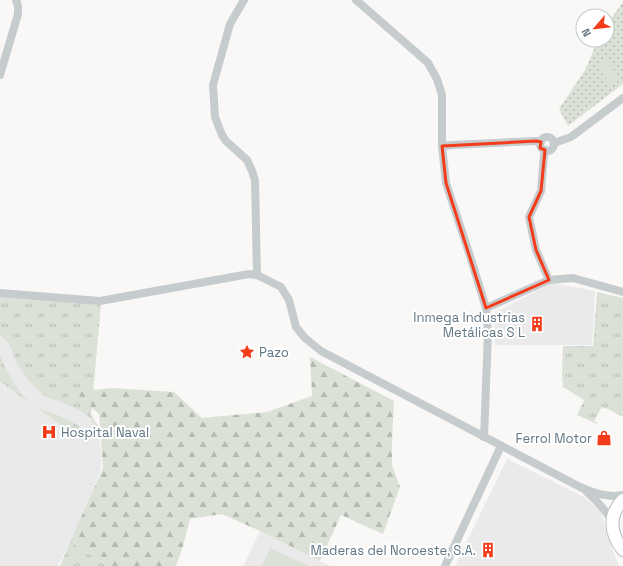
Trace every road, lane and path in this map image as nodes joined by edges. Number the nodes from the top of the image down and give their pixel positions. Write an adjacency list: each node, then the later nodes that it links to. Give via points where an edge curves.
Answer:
1 (16, 0): 4 (street, via 18,14)
2 (244, 0): 10 (street, via 230,24 214,85 215,117 226,141 247,160 255,180)
3 (356, 0): 8 (street, via 418,54 437,79 442,95)
4 (0, 75)
5 (623, 98): 7 (street, via 571,137)
6 (540, 142): 7 (street, via 548,137); 8 (street); 9 (street)
7 (554, 143): 9 (street, via 551,149)
8 (442, 146): 14 (street, via 446,184)
9 (545, 150): 11 (street, via 540,191 528,217 536,250)
10 (257, 275): 13 (street, via 249,274 100,301); 15 (street, via 281,287 289,300 296,327 321,352)
11 (549, 280): 12 (street, via 573,278); 14 (street)
12 (623, 292)
13 (0, 294)
14 (486, 308): 15 (street, via 488,333)
15 (484, 436): 16 (street)
16 (501, 446): 17 (street); 22 (street)
17 (580, 487): 18 (street, via 608,496); 20 (street, via 600,503)
18 (623, 495)
19 (623, 500): 20 (highway, via 618,504)
20 (612, 521): 21 (highway, via 616,540)
21 (623, 550)
22 (445, 566)

